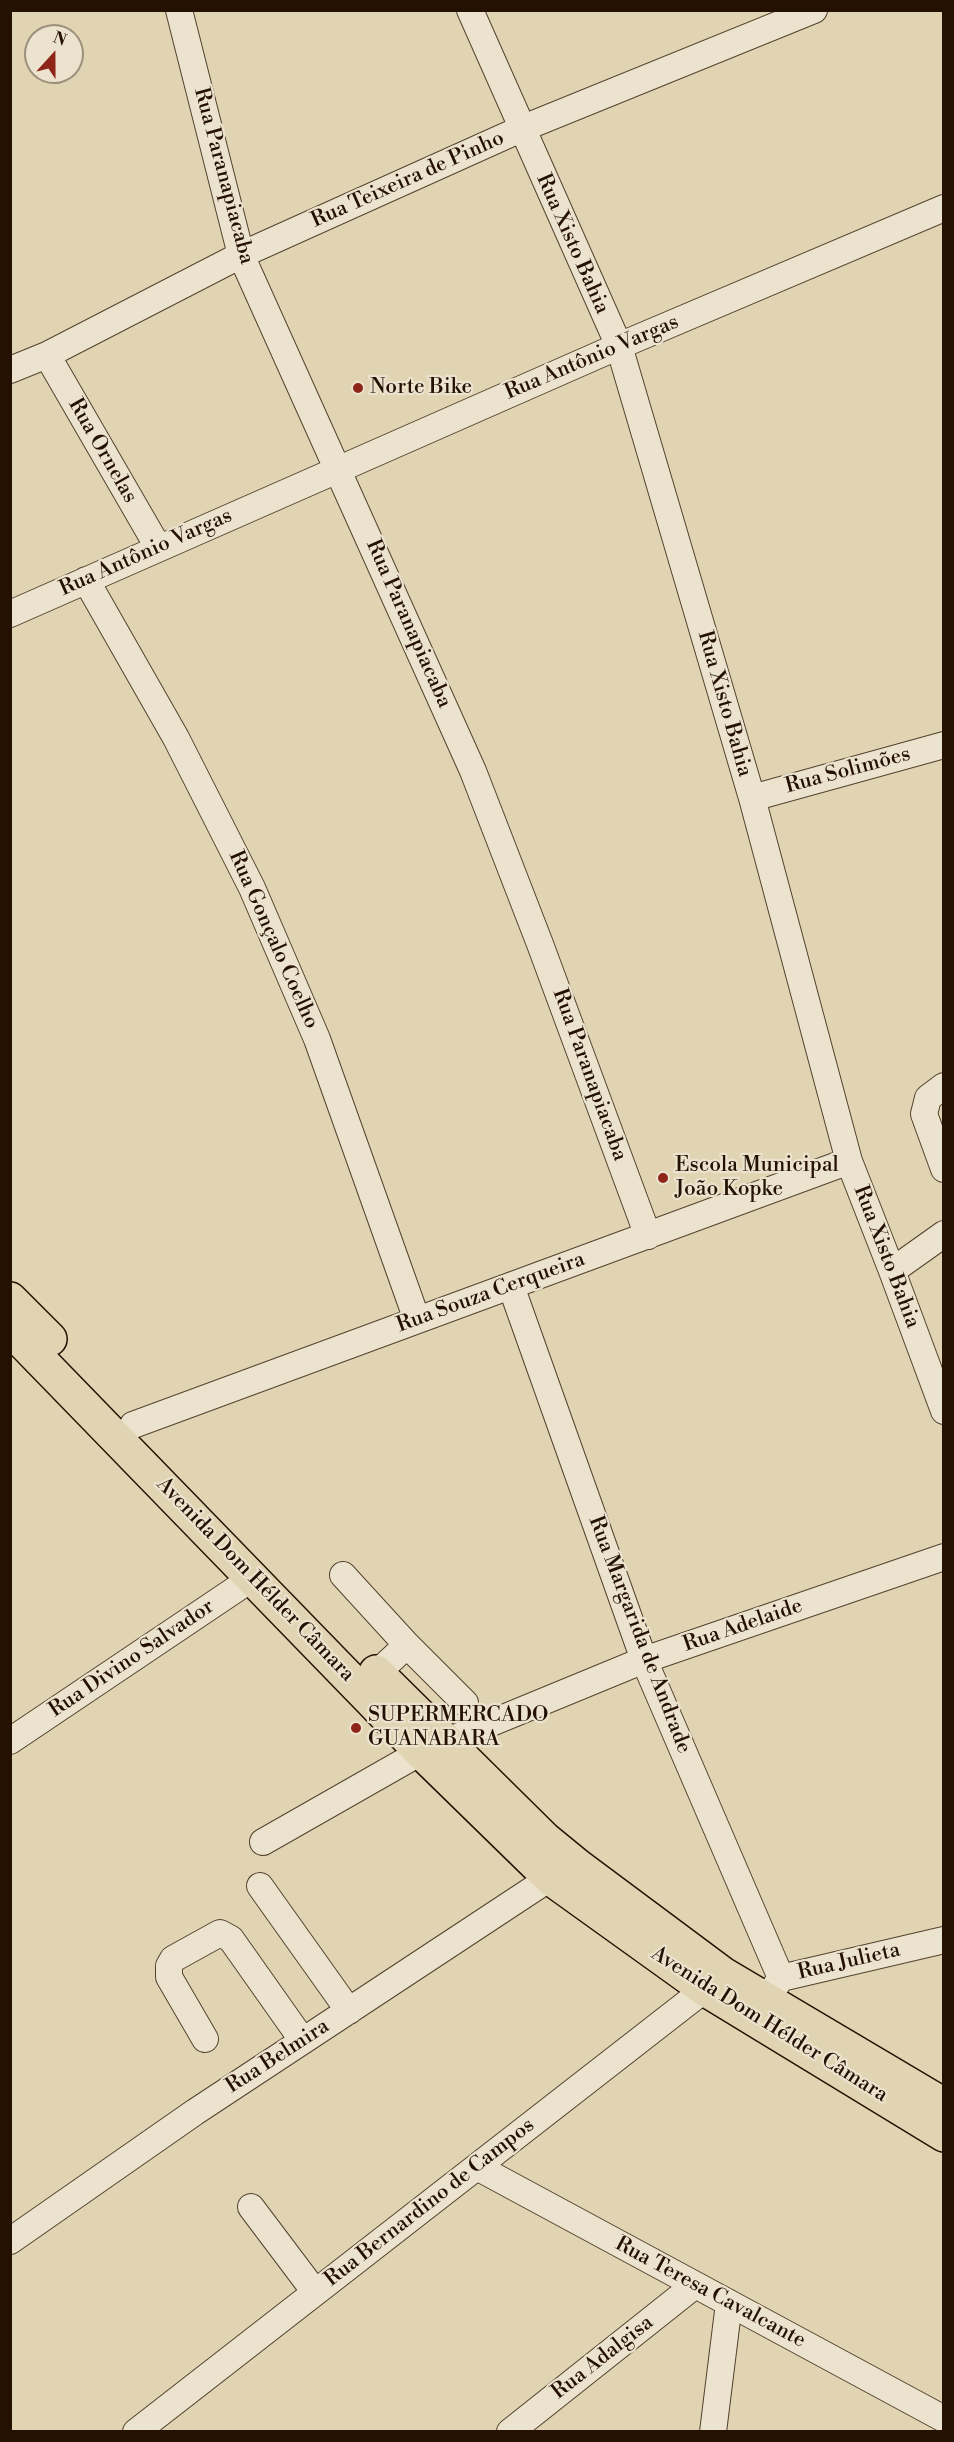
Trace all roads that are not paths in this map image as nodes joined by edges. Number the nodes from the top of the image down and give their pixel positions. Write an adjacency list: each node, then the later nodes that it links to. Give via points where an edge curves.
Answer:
1 (179, 10): 6 (street, Rua Paranapiacaba)
2 (470, 10): 4 (street, Rua Xisto Bahia)
3 (814, 10): 4 (street, Rua Teixeira de Pinho)
4 (521, 129): 6 (street, Rua Teixeira de Pinho); 7 (street, Rua Xisto Bahia)
5 (944, 208): 7 (street, Rua Antônio Vargas)
6 (241, 255): 8 (street, Rua Teixeira de Pinho); 10 (street, Rua Paranapiacaba)
7 (619, 346): 10 (street, Rua Antônio Vargas); 15 (street, Rua Xisto Bahia)
8 (47, 355): 9 (street, Rua Teixeira de Pinho); 11 (street, Rua Ornelas)
9 (10, 370)
10 (338, 469): 11 (street, Rua Antônio Vargas); 20 (street, Rua Paranapiacaba, via 473,771)
11 (158, 548): 12 (street, Rua Antônio Vargas)
12 (86, 580): 13 (street, Rua Antônio Vargas); 24 (street, Rua Gonçalo Coelho, via 176,738 252,888 316,1039)
13 (10, 614)
14 (944, 745): 15 (street, Rua Solimões)
15 (752, 798): 17 (street, Rua Xisto Bahia)
16 (944, 1086): 18 (street, via 928,1098 924,1114)
17 (849, 1161): 20 (street, Rua Souza Cerqueira); 21 (street, Rua Xisto Bahia)
18 (944, 1169)
19 (944, 1234): 21 (street)
20 (648, 1236): 22 (street, Rua Souza Cerqueira)
21 (892, 1270): 26 (street, Rua Xisto Bahia)
22 (511, 1286): 24 (street, Rua Souza Cerqueira); 32 (street, Rua Margarida de Andrade)
23 (10, 1299): 27 (main road, Avenida Dom Hélder Câmara)
24 (417, 1320): 27 (street, Rua Souza Cerqueira)
25 (10, 1329): 30 (main road, Avenida Dom Hélder Câmara)
26 (944, 1411)
27 (133, 1425): 33 (main road, Avenida Dom Hélder Câmara)
28 (944, 1557): 32 (street, Rua Adelaide)
29 (343, 1575): 31 (street)
30 (254, 1577): 35 (street, Rua Divino Salvador); 36 (main road, Avenida Dom Hélder Câmara)
31 (407, 1645): 33 (street); 34 (street)
32 (644, 1660): 36 (street, Rua Adelaide); 42 (street, Rua Margarida de Andrade)
33 (377, 1673): 36 (main road, Avenida Dom Hélder Câmara)
34 (465, 1703)
35 (10, 1741)
36 (433, 1747): 37 (street, Rua Adelaide); 38 (main road, Avenida Dom Hélder Câmara); 41 (main road, Avenida Dom Hélder Câmara)
37 (263, 1842)
38 (550, 1878): 41 (main road, Avenida Dom Hélder Câmara); 43 (street, Rua Belmira)
39 (260, 1886): 43 (street)
40 (944, 1940): 42 (street, Rua Julieta)
41 (714, 1982): 42 (main road, Avenida Dom Hélder Câmara); 47 (main road, Avenida Dom Hélder Câmara); 48 (street, Rua Bernardino de Campos)
42 (774, 1989): 46 (main road, Avenida Dom Hélder Câmara)
43 (349, 2011): 45 (street, Rua Belmira)
44 (205, 2040): 45 (street, via 169,1977 169,1966 173,1959 220,1933 231,1939)
45 (303, 2041): 50 (street, Rua Belmira)
46 (944, 2105)
47 (944, 2135)
48 (477, 2167): 51 (street, Rua Teresa Cavalcante); 52 (street, Rua Bernardino de Campos)
49 (251, 2207): 52 (street)
50 (10, 2241)
51 (695, 2285): 53 (street, Rua Teresa Cavalcante); 56 (street, Rua Adalgisa)
52 (315, 2292): 55 (street, Rua Bernardino de Campos)
53 (729, 2303): 54 (street, Rua Teresa Cavalcante); 57 (street)
54 (944, 2419)
55 (136, 2432)
56 (510, 2432)
57 (712, 2432)

